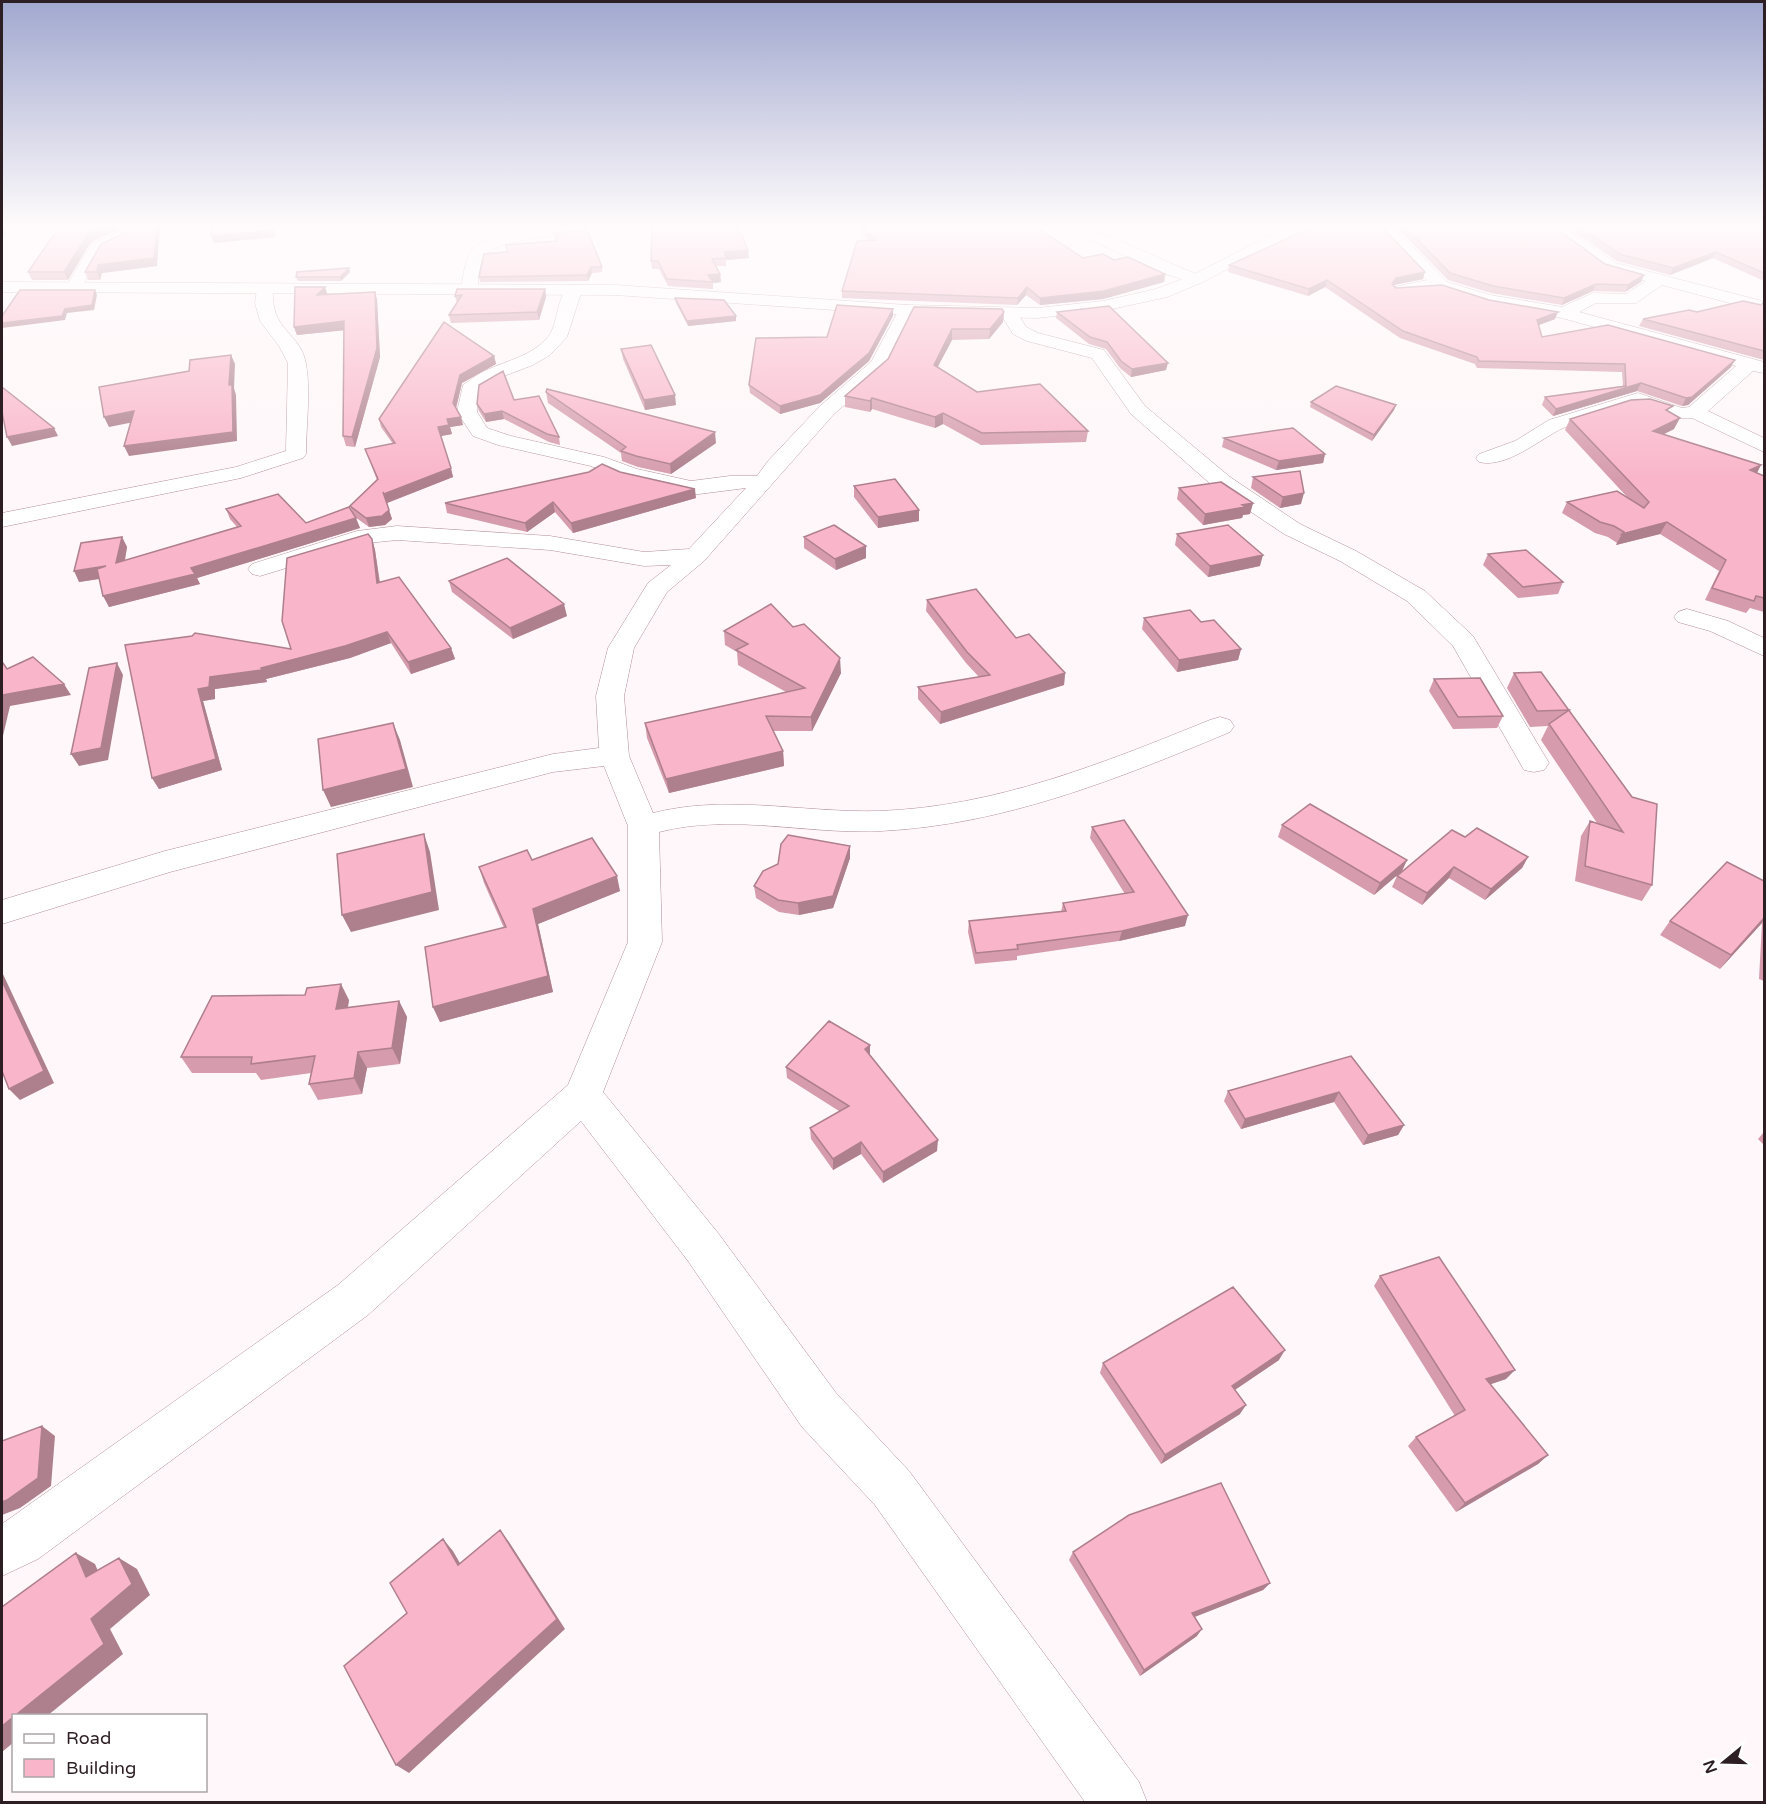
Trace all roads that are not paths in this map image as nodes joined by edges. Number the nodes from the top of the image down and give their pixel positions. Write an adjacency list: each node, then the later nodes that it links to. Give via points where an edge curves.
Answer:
1 (263, 311): 15 (street, via 267,322 293,351 297,363 296,454 241,472)
2 (567, 311): 14 (street, via 558,337 544,351 492,374 470,389 467,412 480,432 691,488)
3 (906, 311): 14 (street, via 879,365 827,410)
4 (947, 311): 8 (street)
5 (1061, 311): 8 (street)
6 (1553, 311): 9 (street)
7 (1568, 311): 9 (street)
8 (1008, 313): 22 (street, via 1019,330 1034,337 1098,354 1137,410 1222,483 1292,529 1416,596 1464,642)
9 (1564, 313): 10 (street)
10 (1757, 366): 11 (street)
11 (1695, 412): 12 (street); 13 (street, via 1681,414 1638,399 1556,424 1522,445)
12 (1764, 446)
13 (1486, 458)
14 (764, 482): 16 (street)
15 (2, 520)
16 (696, 556): 17 (street, via 644,559 550,543 397,533 365,536); 21 (street, via 657,588 621,648 610,696)
17 (260, 569)
18 (1687, 617): 19 (street, via 1719,626)
19 (1764, 648)
20 (1220, 726): 23 (street, via 1108,769 994,805 941,815 879,821 695,815)
21 (614, 756): 23 (street); 24 (street, via 553,763 165,861)
22 (1534, 763)
23 (642, 826): 25 (street, via 645,942)
24 (2, 912)
25 (583, 1095): 26 (street, via 353,1300); 27 (street, via 703,1247 819,1410 892,1488)
26 (2, 1551)
27 (1119, 1803)

